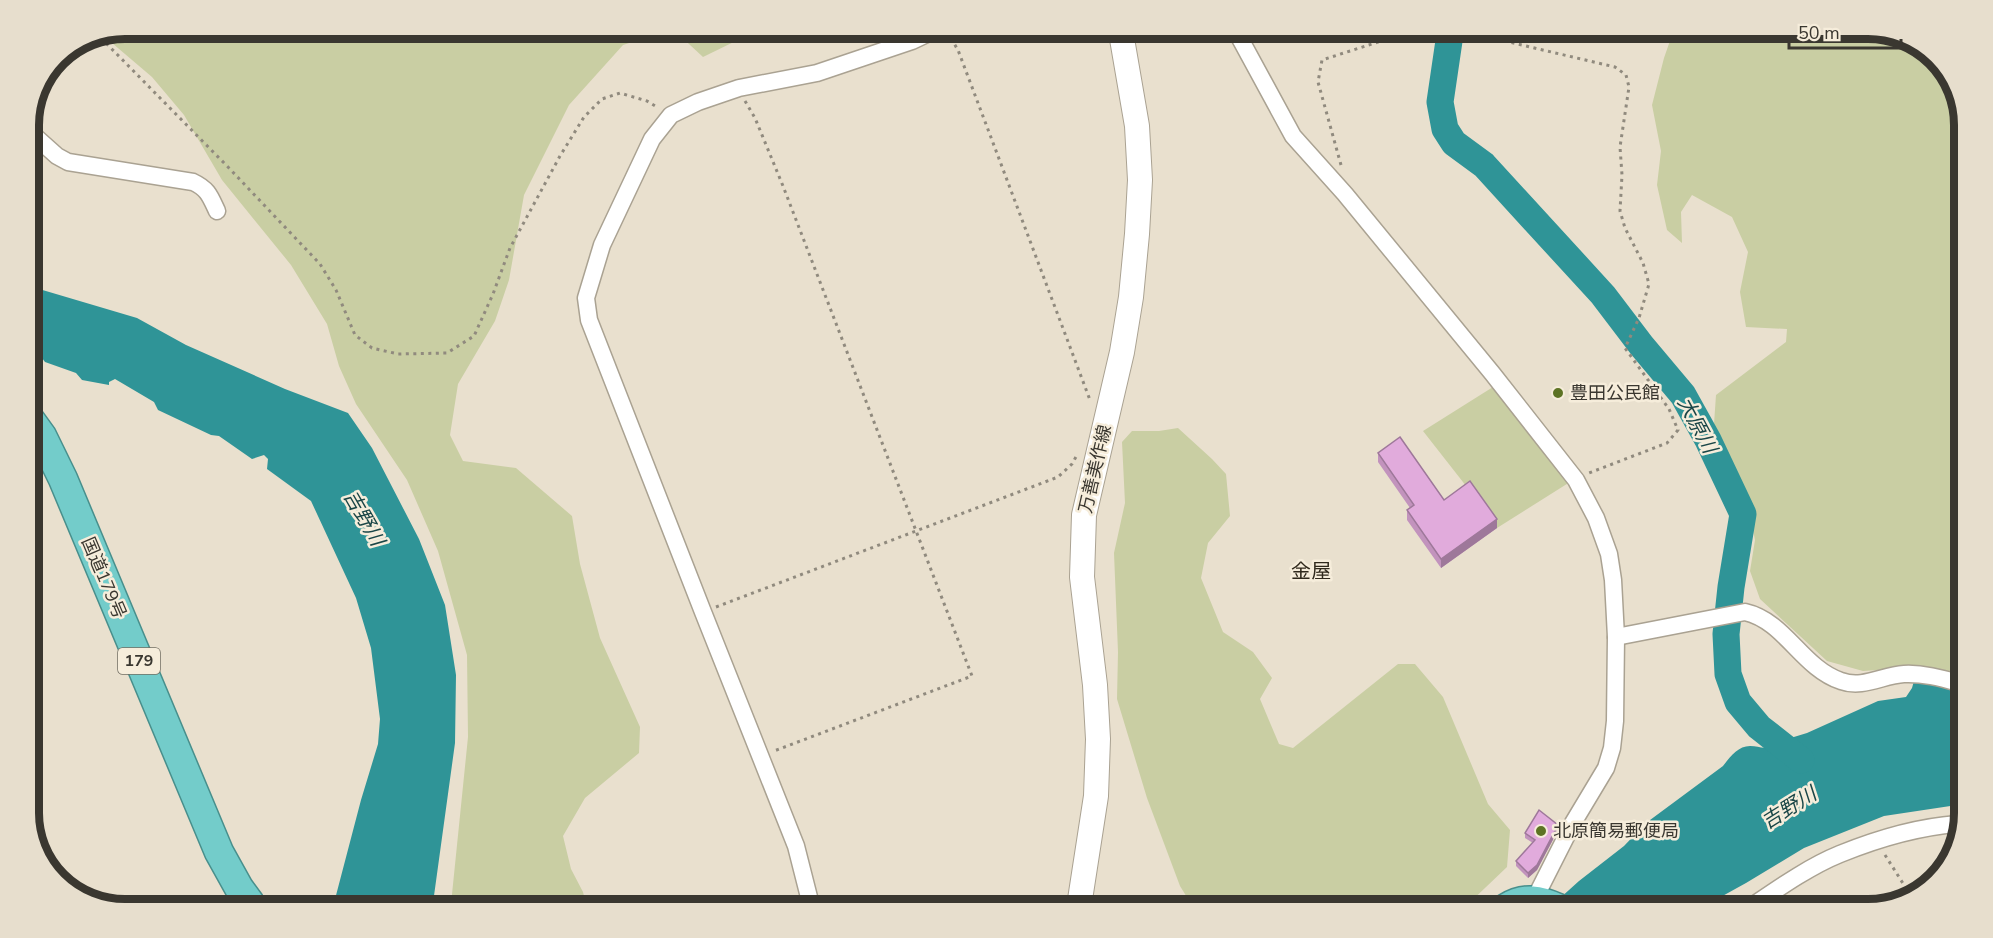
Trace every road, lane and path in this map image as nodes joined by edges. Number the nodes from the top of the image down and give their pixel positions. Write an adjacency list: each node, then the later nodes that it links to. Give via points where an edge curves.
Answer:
1 (916, 39): 8 (street, via 817,73)
2 (951, 39): 13 (path, via 1090,397)
3 (1122, 39): 27 (main road, 万善美作線, via 1137,126 1140,180 1133,276 1122,352 1084,515 1082,577 1098,739 1096,796)
4 (1240, 39): 11 (street, via 1293,136)
5 (1387, 39): 11 (path, via 1322,60 1318,82 1347,186)
6 (1496, 39): 16 (path, via 1615,67 1626,75 1629,87 1620,147 1620,211 1649,284 1625,348 1669,409 1678,430 1667,443)
7 (105, 42): 9 (path, via 320,264 355,335 372,348 398,354 447,353 474,336 510,248 584,117 602,99 620,93 647,101)
8 (739, 88): 9 (street); 17 (path, via 783,186)
9 (671, 115): 18 (street, via 652,139 602,245 586,298 589,320)
10 (39, 140): 12 (street, via 68,162 193,182 210,194)
11 (1345, 194): 16 (street)
12 (217, 211)
13 (1090, 406)
14 (39, 432): 25 (highway, 国道179号 / 179, via 63,479 219,852)
15 (1080, 451): 17 (path, via 1058,477)
16 (1576, 480): 19 (street, via 1609,554)
17 (917, 532): 18 (path); 21 (path, via 972,676)
18 (703, 612): 21 (street)
19 (1616, 637): 20 (street, via 1744,612 1772,624 1826,676 1844,682 1869,683 1903,674); 28 (street, via 1612,748 1606,768 1573,823)
20 (1954, 681)
21 (760, 756): 26 (street, via 796,846)
22 (1953, 824): 23 (street)
23 (1876, 841): 24 (path); 29 (street, via 1838,854)
24 (1906, 890)
25 (247, 899)
26 (809, 899)
27 (1080, 899)
28 (1548, 899)
29 (1763, 899)

